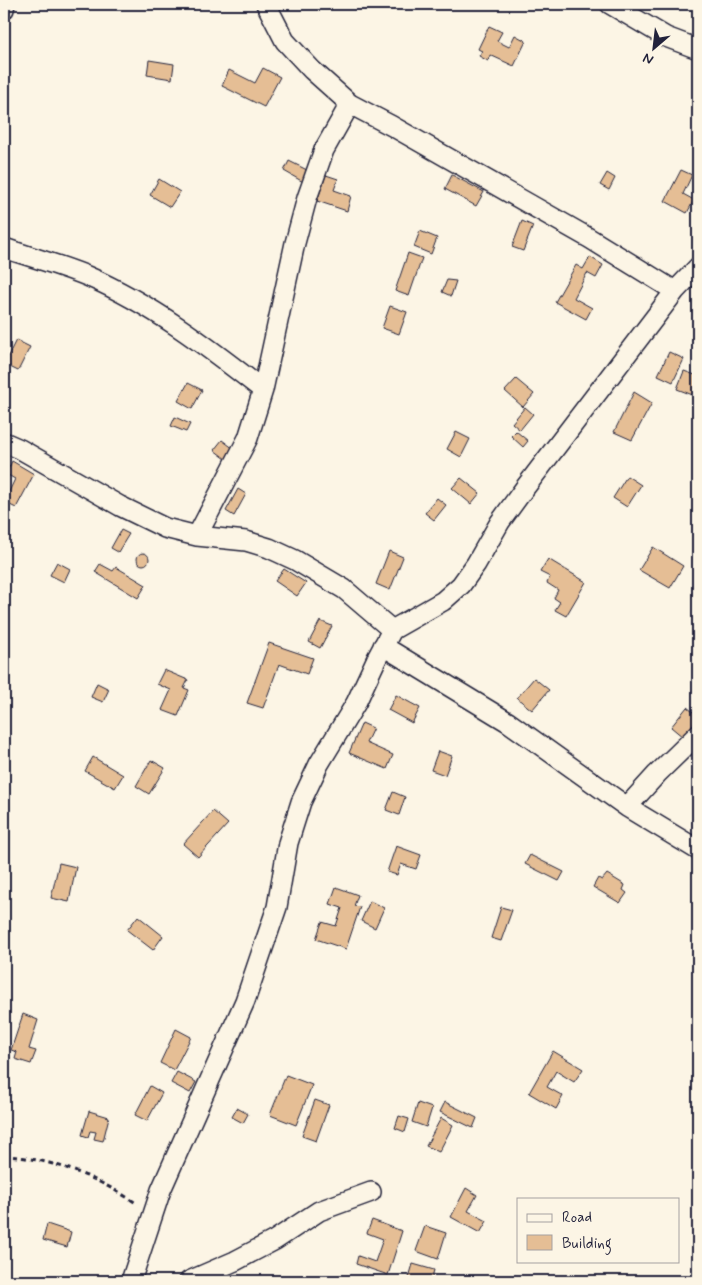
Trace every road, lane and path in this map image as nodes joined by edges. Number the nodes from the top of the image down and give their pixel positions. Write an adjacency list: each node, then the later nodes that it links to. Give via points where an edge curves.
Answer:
1 (5, 4): 4 (street)
2 (266, 4): 6 (street, via 285,41)
3 (610, 4): 5 (street, via 666,37)
4 (4, 9)
5 (698, 49)
6 (350, 104): 9 (street, via 589,238); 10 (street, via 324,150 307,198)
7 (4, 248): 10 (street, via 87,276 138,302 204,343)
8 (698, 268): 9 (street)
9 (675, 291): 13 (street, via 510,509 461,585)
10 (263, 390): 12 (street, via 248,438)
11 (4, 442): 12 (street, via 165,528)
12 (197, 536): 13 (street, via 246,541 295,560 344,589)
13 (388, 638): 15 (street); 19 (street, via 301,802 288,843 277,907 258,965)
14 (698, 734): 15 (street)
15 (627, 807): 16 (street)
16 (698, 850)
17 (4, 1156): 19 (path, via 59,1165 93,1178)
18 (371, 1192): 21 (street, via 319,1211 275,1240)
19 (153, 1214): 20 (street)
20 (130, 1281)
21 (190, 1281)

